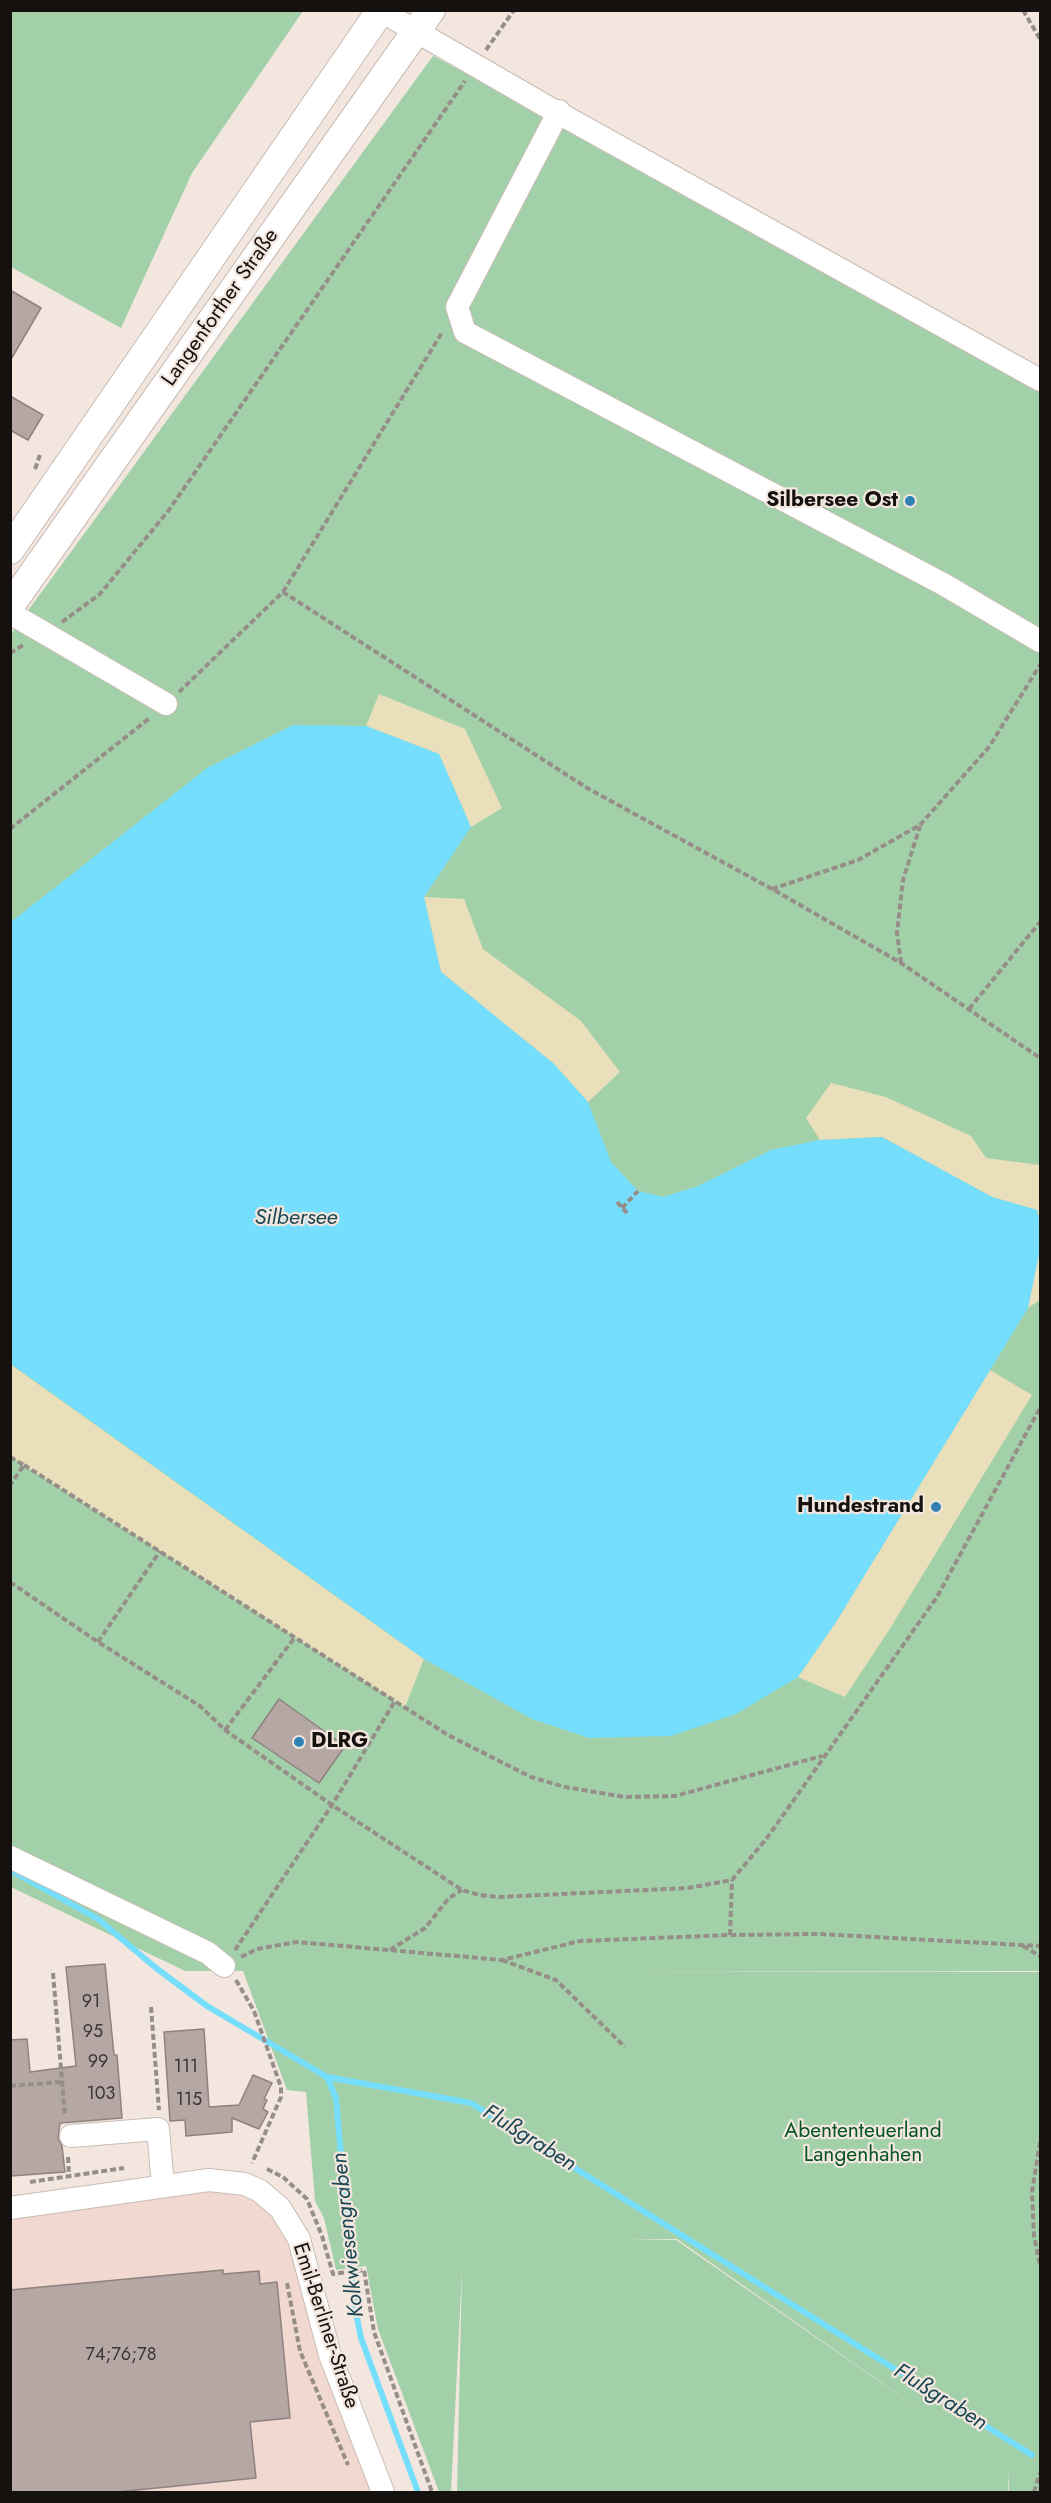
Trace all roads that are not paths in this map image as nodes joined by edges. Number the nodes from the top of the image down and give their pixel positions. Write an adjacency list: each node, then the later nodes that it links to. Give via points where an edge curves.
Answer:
1 (381, 11): 2 (street); 5 (main road, Langenforther Straße)
2 (424, 21): 3 (street, via 475,66); 6 (main road, Langenforther Straße)
3 (559, 111): 4 (street); 8 (street, via 457,307 465,332 943,584)
4 (1041, 380)
5 (10, 550)
6 (10, 606)
7 (10, 613): 9 (street)
8 (1041, 641)
9 (166, 704)
10 (10, 1857): 11 (street, via 208,1953)
11 (224, 1966)
12 (68, 2136): 13 (street, via 158,2129)
13 (163, 2186): 14 (street, Emil-Berliner-Straße); 15 (street, Emil-Berliner-Straße, via 228,2180 245,2184 270,2199 285,2215 299,2239 330,2355)
14 (10, 2208)
15 (383, 2493)

